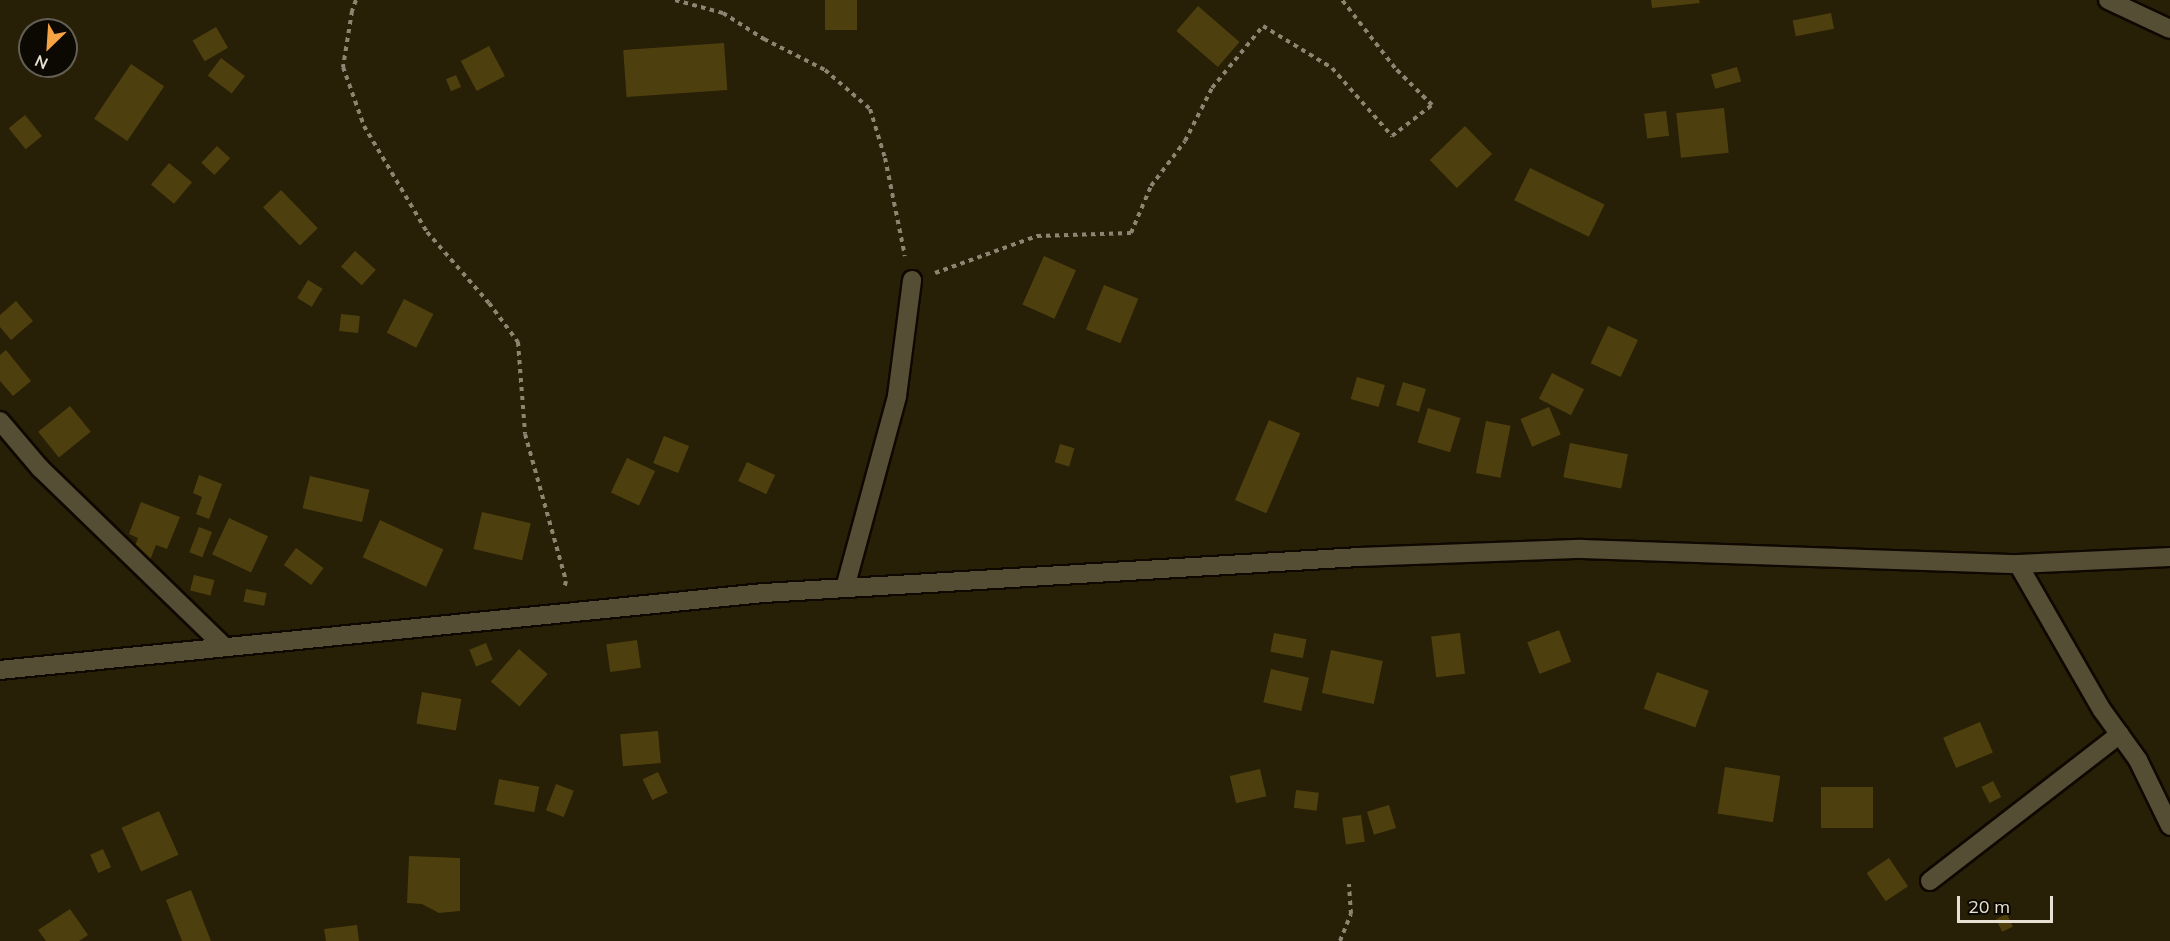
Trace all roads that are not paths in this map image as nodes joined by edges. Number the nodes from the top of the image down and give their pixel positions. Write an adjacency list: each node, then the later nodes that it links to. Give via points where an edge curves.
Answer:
1 (2108, 0): 2 (street)
2 (2170, 29)
3 (912, 280): 7 (street, via 897,396)
4 (0, 421): 8 (street, via 39,468)
5 (2170, 556): 6 (street)
6 (2018, 564): 7 (street, via 1582,549 1359,556); 10 (street, via 2067,652)
7 (845, 588): 8 (street, via 764,592)
8 (225, 647): 9 (street)
9 (0, 670)
10 (2120, 734): 11 (street, via 2138,760); 12 (street)
11 (2170, 826)
12 (1930, 881)

